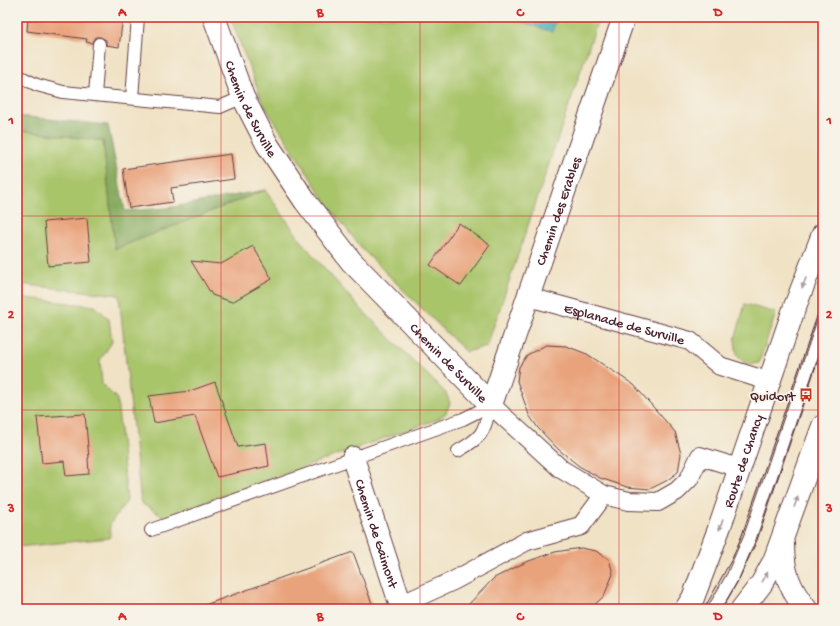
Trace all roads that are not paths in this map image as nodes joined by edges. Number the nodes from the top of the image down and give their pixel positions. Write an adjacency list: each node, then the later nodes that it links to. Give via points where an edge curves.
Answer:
1 (138, 17): 8 (lane)
2 (214, 17): 7 (street, Chemin de Surville)
3 (624, 17): 10 (street, Chemin des Erables)
4 (100, 44): 6 (lane)
5 (17, 75): 6 (lane, via 37,85 63,92)
6 (95, 95): 8 (lane)
7 (243, 97): 8 (lane, via 220,107); 13 (street, Chemin de Surville, via 267,144 305,201 351,261)
8 (132, 98)
9 (823, 234): 17 (street, Route de Chancy, one-way to 17)
10 (529, 297): 12 (street, Esplanade de Surville, via 690,341 720,366); 13 (street, Chemin des Erables)
11 (823, 323): 24 (lane, via 750,537 733,576)
12 (758, 378)
13 (491, 405): 15 (lane, via 484,430 474,442); 16 (lane, Chemin de Surville, via 463,419); 18 (street, via 561,469)
14 (823, 426): 20 (street, one-way to 14)
15 (458, 451)
16 (353, 458): 19 (lane, Chemin de Surville); 23 (street, Chemin de Gaimont)
17 (735, 466): 18 (street, via 700,456 689,478 677,491 658,502 629,501); 22 (street, Route de Chancy, one-way to 22)
18 (604, 495): 21 (street, via 581,526 527,541)
19 (151, 530)
20 (783, 539): 25 (street, one-way to 20, via 762,583); 26 (street, via 784,571)
21 (427, 601): 23 (street)
22 (689, 603)
23 (401, 607)
24 (714, 609)
25 (742, 609)
26 (806, 609)

